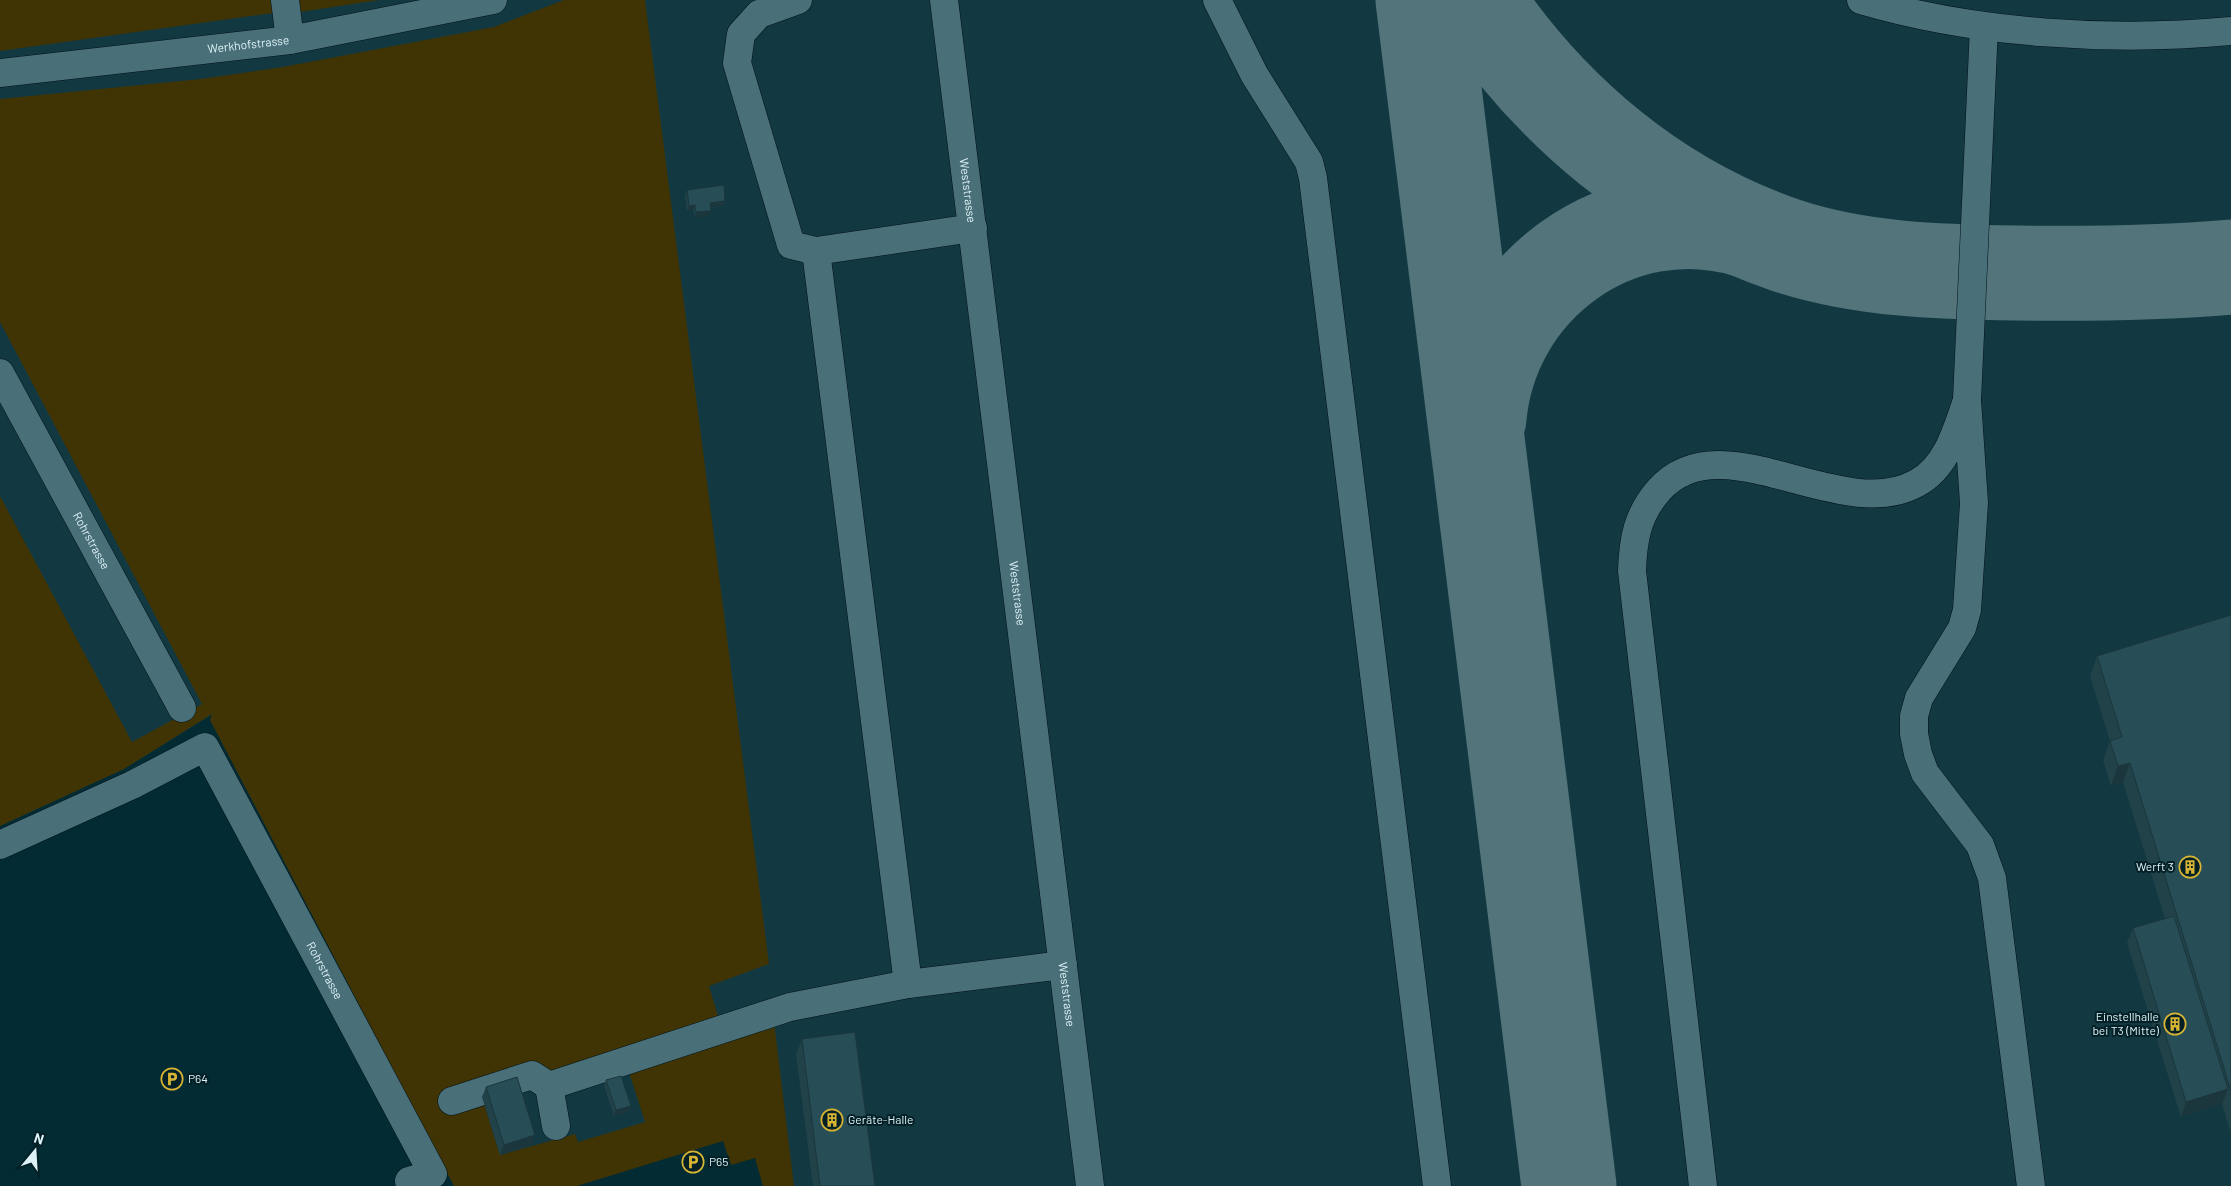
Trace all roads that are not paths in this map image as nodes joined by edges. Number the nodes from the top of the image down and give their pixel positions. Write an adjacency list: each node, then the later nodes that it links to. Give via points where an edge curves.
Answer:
1 (285, 0): 9 (lane)
2 (494, 0): 9 (lane, Werkhofstrasse)
3 (798, 0): 12 (lane, via 759,14 741,34 737,63 791,245)
4 (944, 0): 11 (lane, Weststrasse)
5 (1217, 0): 24 (lane, via 1254,74 1309,162 1312,178)
6 (1861, 0): 7 (lane, via 1929,17)
7 (1984, 26): 8 (lane, via 2037,32 2144,35); 14 (lane)
8 (2231, 31)
9 (290, 40): 10 (lane, Werkhofstrasse)
10 (0, 73)
11 (973, 228): 12 (lane); 17 (lane, Weststrasse)
12 (816, 251): 18 (lane)
13 (0, 374): 15 (lane, Rohrstrasse)
14 (1967, 400): 25 (lane, via 1955,438 1944,455 1918,482 1903,489 1885,493 1836,490 1742,467 1718,465 1698,468 1679,473 1664,485 1642,514 1635,533 1632,571); 26 (lane, via 1974,503 1967,610 1962,628 1919,698 1914,734 1925,773 1980,845 1992,878)
15 (182, 708)
16 (0, 845): 22 (lane, Rohrstrasse, via 132,785 205,747 433,1174)
17 (1063, 965): 18 (lane); 23 (lane, Weststrasse)
18 (908, 984): 19 (lane, via 790,1007)
19 (549, 1086): 20 (lane, via 532,1075); 21 (lane)
20 (452, 1101)
21 (556, 1126)
22 (409, 1181)
23 (1090, 1186)
24 (1437, 1186)
25 (1703, 1186)
26 (2031, 1186)

